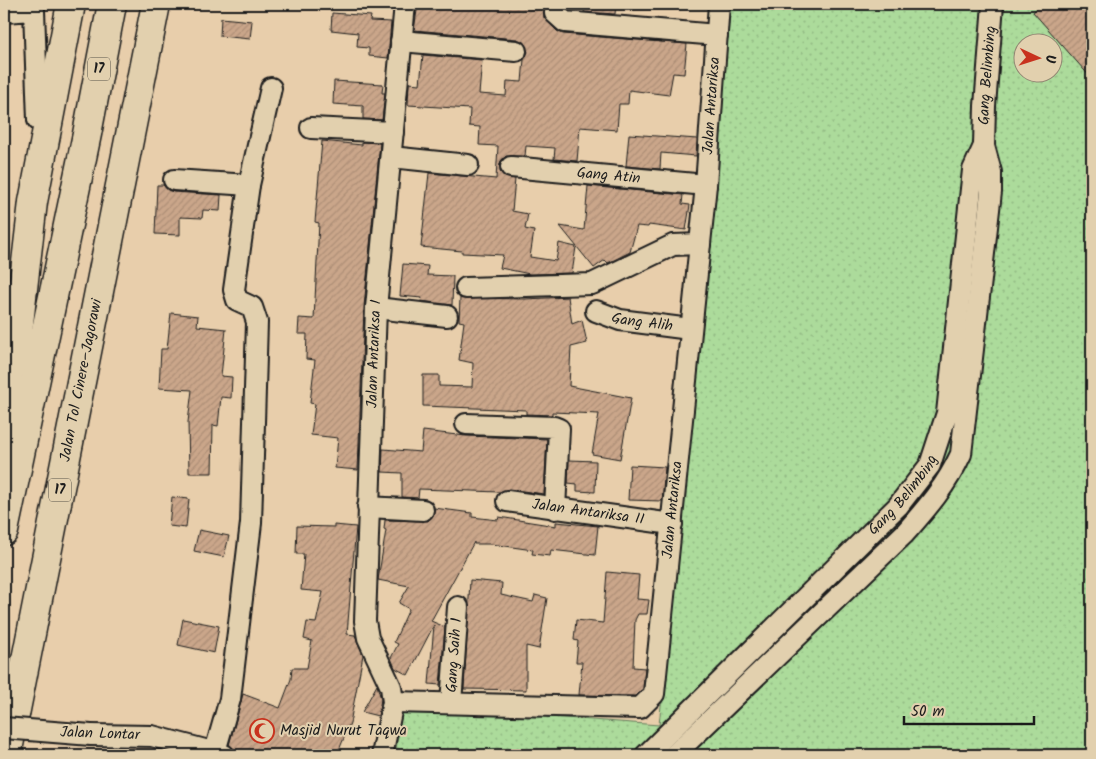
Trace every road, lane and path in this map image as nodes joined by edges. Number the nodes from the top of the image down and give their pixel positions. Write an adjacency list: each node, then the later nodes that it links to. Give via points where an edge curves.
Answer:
1 (71, 4): 32 (highway, via 33,202)
2 (112, 4): 40 (highway, 17)
3 (156, 4): 24 (highway, Jalan Tol Cinere–Jagorawi / 17)
4 (175, 4): 24 (highway)
5 (405, 4): 11 (street, Jalan Antariksa I)
6 (556, 4): 10 (street, via 555,13 565,22)
7 (719, 4): 10 (street, Jalan Antariksa)
8 (993, 4): 17 (street, Gang Belimbing)
9 (4, 12): 14 (street, via 34,10)
10 (717, 34): 23 (street, Jalan Antariksa)
11 (401, 41): 12 (street); 16 (street, Jalan Antariksa I)
12 (516, 51)
13 (271, 88): 22 (street)
14 (38, 120)
15 (311, 128): 16 (street)
16 (393, 132): 18 (street, Jalan Antariksa I)
17 (984, 146): 33 (street, Gang Belimbing, via 973,170 947,413); 34 (street, Gang Belimbing, via 991,172 991,192 966,422 961,454)
18 (391, 158): 19 (street); 27 (street, Jalan Antariksa I)
19 (468, 165)
20 (511, 167): 23 (street, Gang Atin)
21 (174, 180): 22 (street)
22 (249, 184): 45 (street, via 234,290 237,300 252,307 257,322 251,523 230,699)
23 (706, 185): 25 (street, Jalan Antariksa)
24 (114, 225): 46 (highway, Jalan Tol Cinere–Jagorawi / 17)
25 (700, 244): 26 (street, via 673,245 592,284); 30 (street, Jalan Antariksa)
26 (466, 288)
27 (376, 308): 29 (street); 36 (street, Jalan Antariksa I)
28 (596, 311): 30 (street, Gang Alih, via 620,320)
29 (448, 316)
30 (690, 329): 39 (street, Jalan Antariksa)
31 (466, 424): 37 (street, via 559,429)
32 (4, 453)
33 (930, 465): 34 (street); 48 (street, Gang Belimbing, via 898,506)
34 (950, 478): 49 (street, Gang Belimbing, via 905,533)
35 (507, 501): 37 (street, Jalan Antariksa II)
36 (368, 507): 38 (street); 42 (street, Jalan Antariksa I, via 365,621 368,638 391,687)
37 (555, 509): 39 (street, Jalan Antariksa II)
38 (423, 510)
39 (672, 524): 43 (street, Jalan Antariksa, via 654,694 640,708)
40 (4, 531)
41 (458, 607): 43 (street, Gang Saih 1)
42 (393, 702): 43 (street, Jalan Antariksa); 47 (street)
43 (451, 703)
44 (4, 728): 45 (street, Jalan Lontar, bridge, via 152,736)
45 (218, 754)
46 (7, 755)
47 (382, 755)
48 (646, 755)
49 (674, 755)

